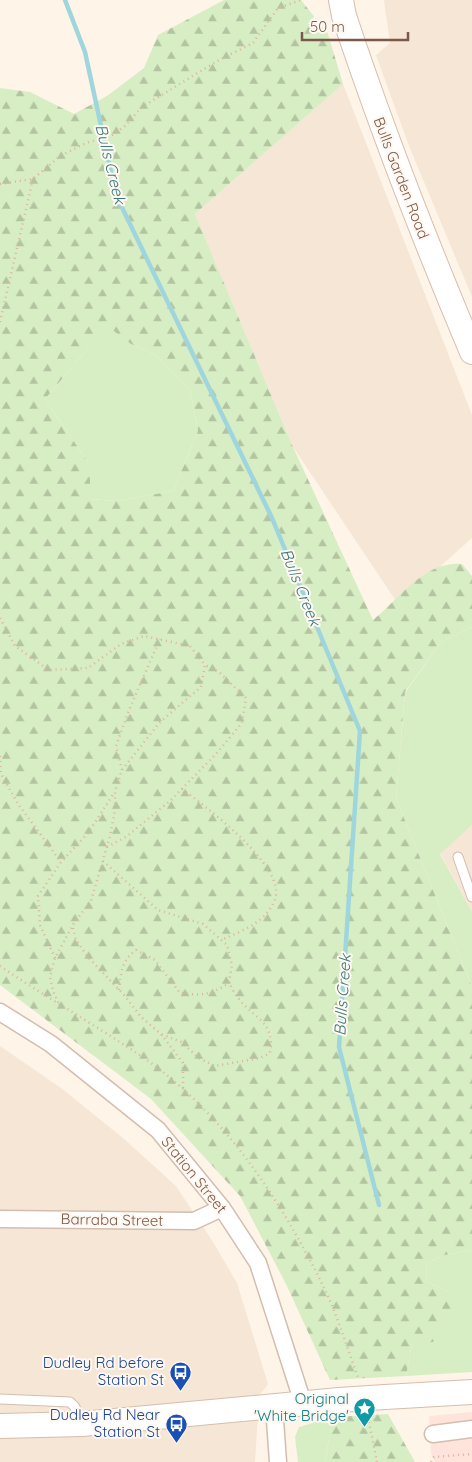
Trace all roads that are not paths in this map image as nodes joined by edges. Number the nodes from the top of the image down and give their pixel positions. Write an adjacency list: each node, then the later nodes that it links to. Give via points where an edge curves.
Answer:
1 (342, 0): 2 (main road, Bulls Garden Road, via 344,16 378,118)
2 (472, 352)
3 (458, 857): 4 (lane)
4 (472, 897)
5 (0, 1012): 6 (street, Station Street, via 51,1044 158,1130)
6 (222, 1208): 7 (street, Barraba Street, via 194,1221); 10 (street, Station Street, via 258,1263)
7 (0, 1219)
8 (472, 1392): 10 (main road, bridge, via 376,1403 339,1400)
9 (0, 1399): 12 (lane, via 70,1402)
10 (303, 1403): 11 (main road)
11 (274, 1406): 12 (main road); 16 (street)
12 (82, 1424): 13 (main road)
13 (0, 1426)
14 (472, 1429): 15 (street)
15 (432, 1434)
16 (278, 1462)

